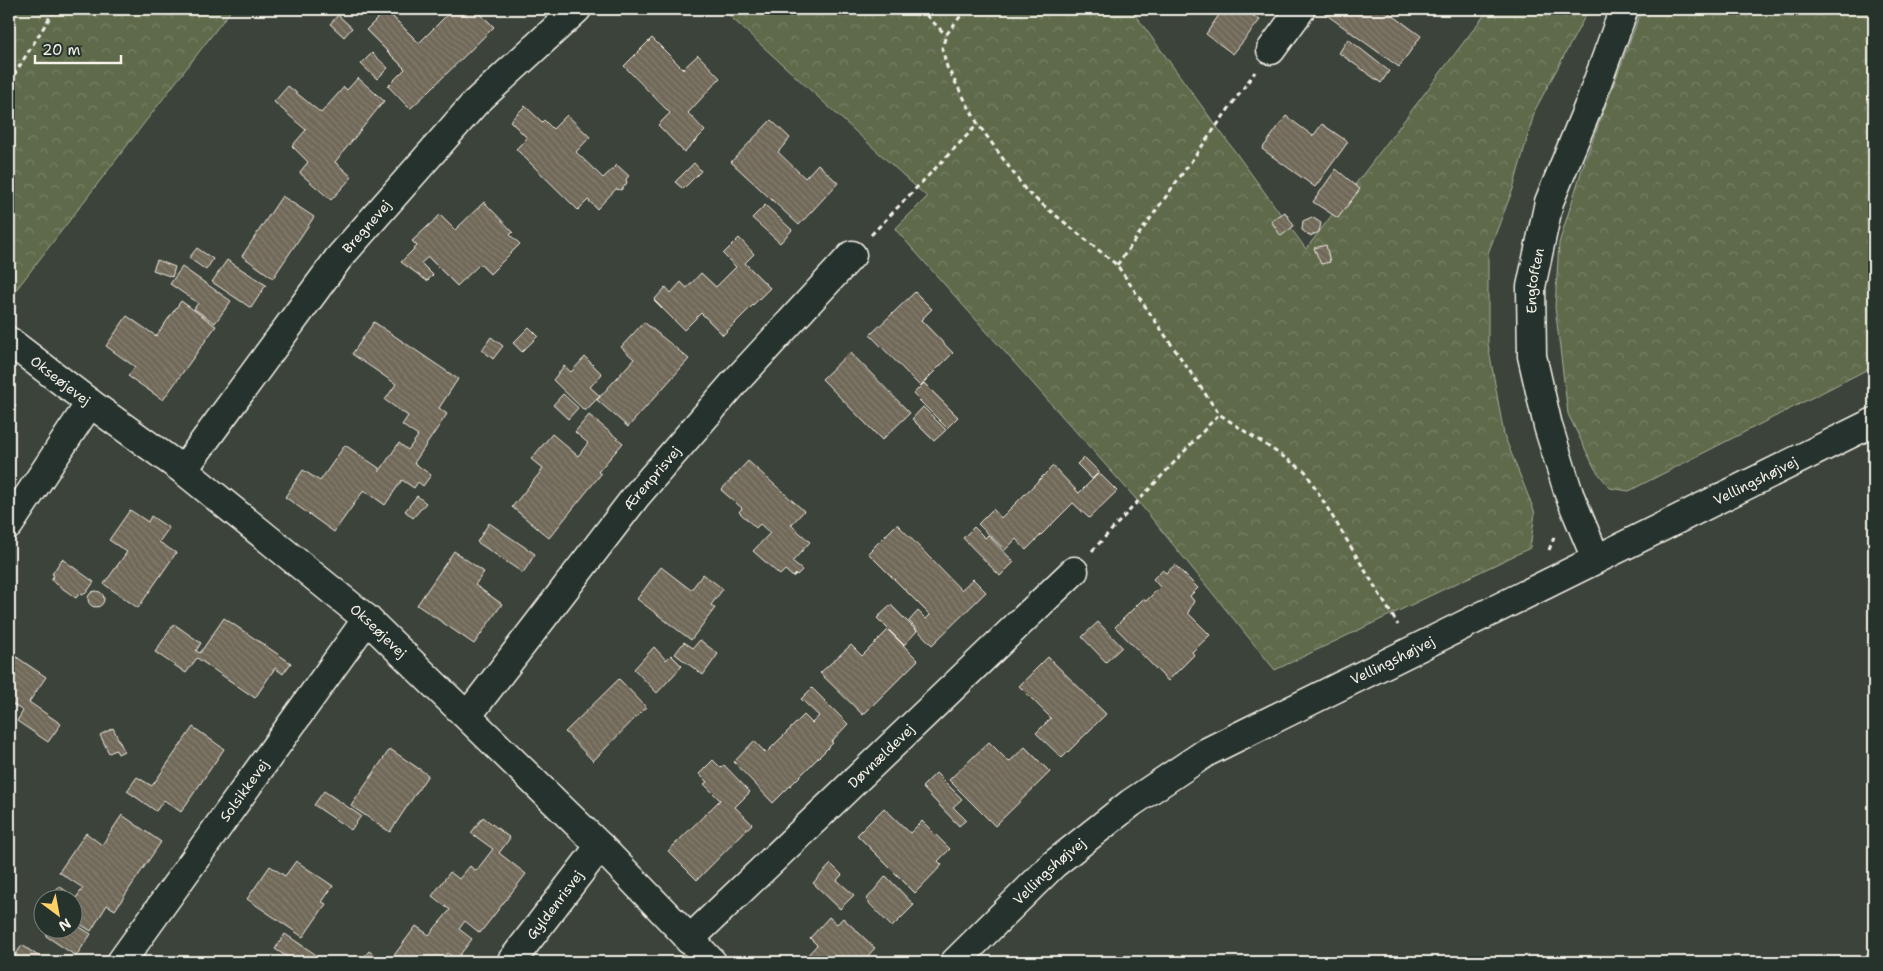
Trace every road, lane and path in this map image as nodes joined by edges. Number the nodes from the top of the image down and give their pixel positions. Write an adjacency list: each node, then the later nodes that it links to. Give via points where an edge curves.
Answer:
1 (55, 9): 9 (path)
2 (577, 9): 17 (street, Bregnevej, via 474,103 338,260)
3 (920, 9): 7 (path)
4 (966, 9): 7 (path)
5 (1301, 9): 8 (street)
6 (1624, 9): 19 (street, Engtoften, via 1549,202 1531,288 1532,356 1548,426 1569,494)
7 (946, 35): 10 (path, via 942,48 947,67)
8 (1271, 50): 12 (path)
9 (9, 83)
10 (978, 124): 11 (path); 12 (path, via 1027,192)
11 (852, 255): 23 (street, Ærenprisvej, via 637,495)
12 (1117, 264): 15 (path)
13 (9, 341): 14 (street, Okseøjevej)
14 (90, 403): 17 (street, Okseøjevej); 18 (street)
15 (1219, 414): 20 (path); 22 (path, via 1305,471 1397,623)
16 (1874, 422): 19 (street, Vellingshøjvej)
17 (183, 470): 21 (street, Okseøjevej)
18 (9, 525)
19 (1596, 558): 22 (street, Vellingshøjvej)
20 (1074, 571): 25 (street, Døvnældevej)
21 (367, 619): 23 (street, Okseøjevej); 26 (street, Solsikkevej)
22 (1408, 652): 29 (street, Vellingshøjvej, via 1208,752 1131,803 1054,864)
23 (468, 714): 24 (street, Okseøjevej)
24 (600, 846): 25 (street, Okseøjevej); 27 (street, Gyldenrisvej)
25 (689, 940): 28 (street, Okseøjevej)
26 (121, 962)
27 (511, 962)
28 (712, 962)
29 (955, 962)

